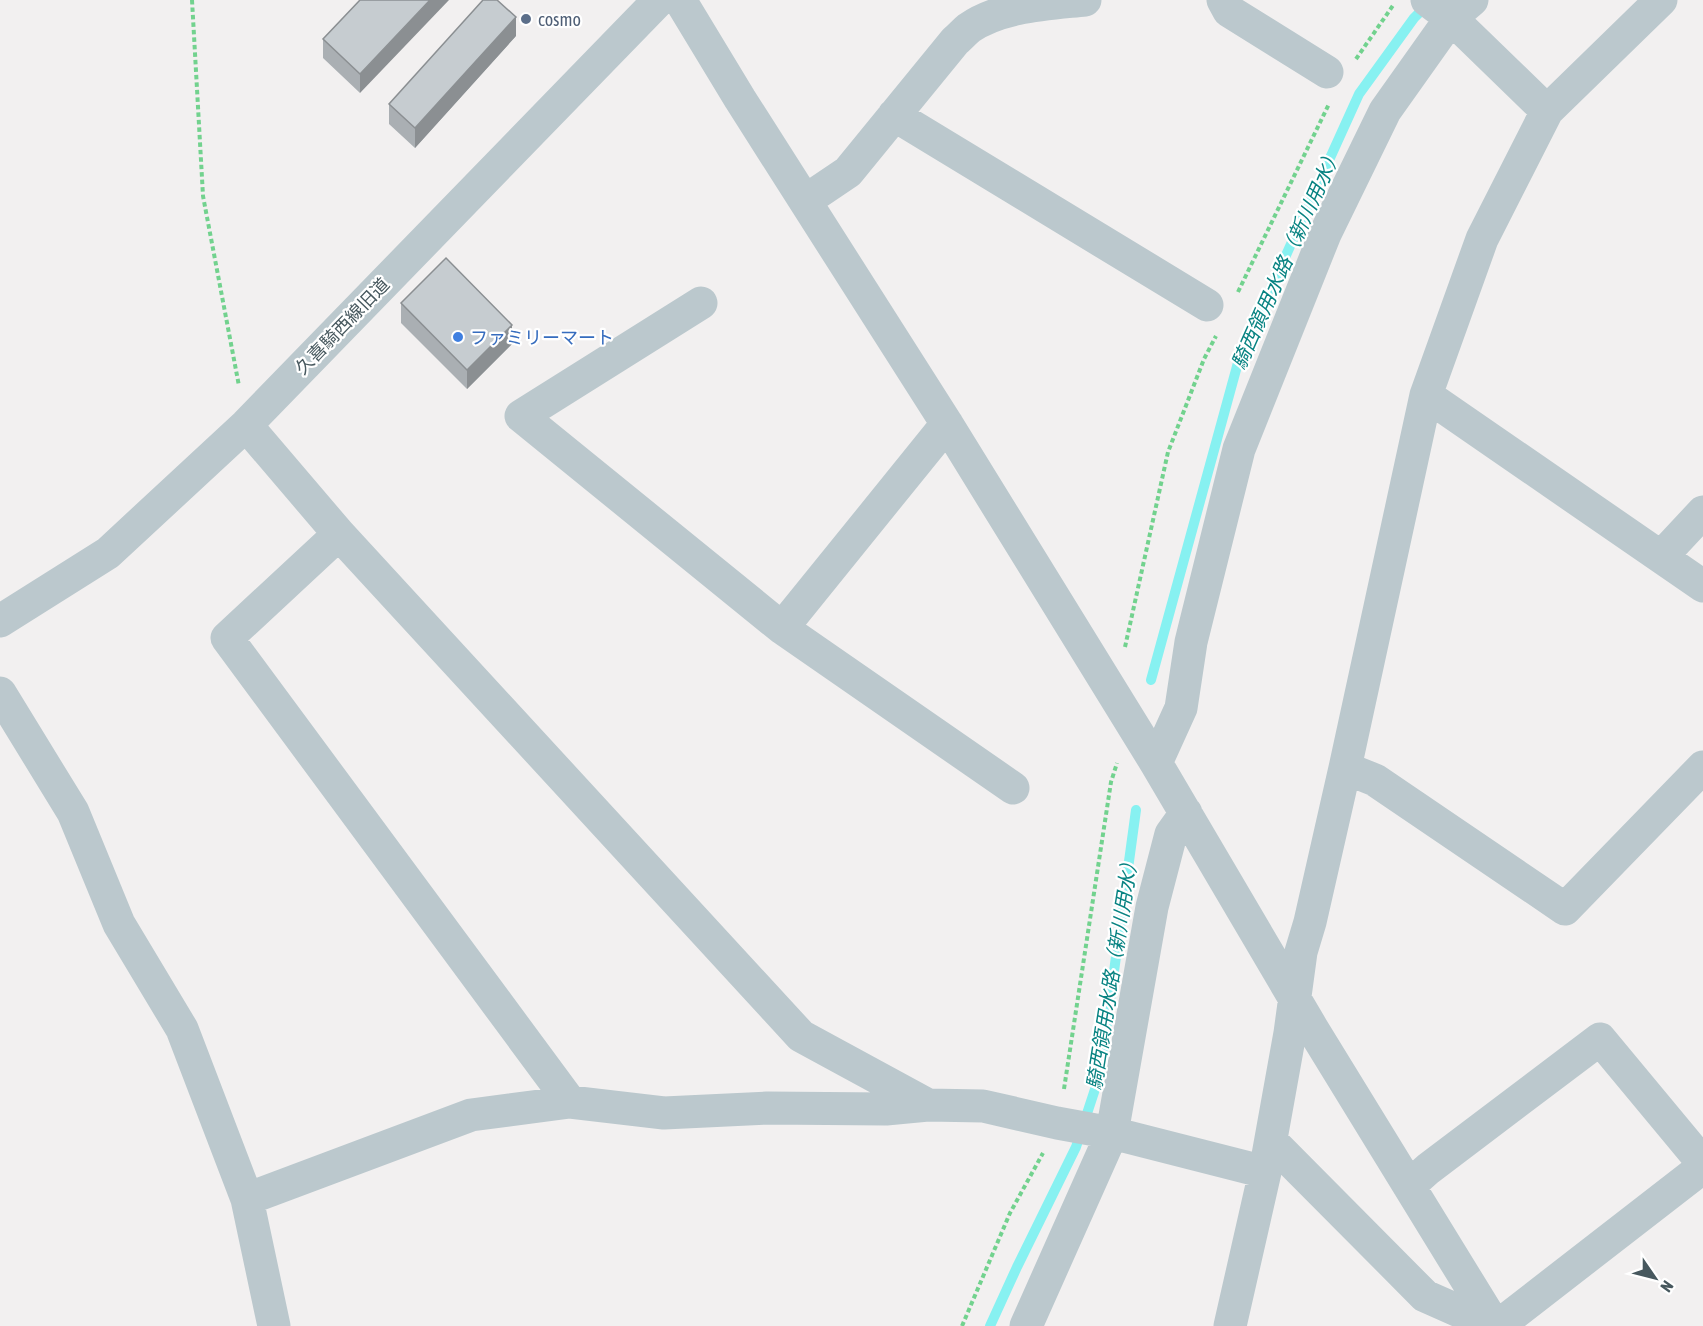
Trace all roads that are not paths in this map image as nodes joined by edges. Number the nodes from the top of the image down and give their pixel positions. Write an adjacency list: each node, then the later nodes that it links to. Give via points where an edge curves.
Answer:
1 (659, 0): 15 (street, 久喜騎西線旧道)
2 (680, 0): 10 (street)
3 (1085, 0): 9 (street, via 1011,10 970,28)
4 (1223, 0): 7 (street, via 1228,11)
5 (1661, 0): 8 (street)
6 (1450, 6): 8 (street); 23 (street, via 1385,111 1325,234 1239,449 1191,642 1181,708)
7 (1327, 72)
8 (1547, 111): 13 (street, via 1482,239)
9 (894, 115): 10 (street, via 848,172); 12 (street)
10 (805, 201): 14 (street)
11 (701, 303): 21 (street, via 522,416)
12 (1207, 305)
13 (1426, 396): 18 (street); 25 (street)
14 (947, 424): 21 (street); 23 (street)
15 (246, 425): 17 (street); 20 (street, 久喜騎西線旧道, via 108,553)
16 (1703, 512): 18 (street)
17 (339, 534): 29 (street, via 227,638); 30 (street, via 801,1036)
18 (1660, 557): 19 (street)
19 (1703, 586)
20 (0, 621)
21 (782, 628): 26 (street)
22 (0, 693): 36 (street, via 73,812 119,924 182,1029)
23 (1156, 763): 27 (street)
24 (1703, 767): 25 (street, via 1565,909 1375,780)
25 (1345, 768): 28 (street, via 1301,952)
26 (1013, 788)
27 (1186, 813): 28 (street); 31 (street, via 1171,834 1152,907)
28 (1295, 998): 32 (street); 35 (street)
29 (570, 1102): 30 (street, via 664,1113); 36 (street, via 471,1115)
30 (928, 1105): 31 (street, via 983,1106)
31 (1112, 1133): 32 (street); 38 (street)
32 (1268, 1156): 39 (street); 40 (street, via 1425,1296)
33 (1703, 1163): 35 (street, via 1600,1039)
34 (1703, 1167): 40 (street)
35 (1409, 1186): 40 (street)
36 (247, 1199): 37 (street)
37 (274, 1326)
38 (1026, 1326)
39 (1230, 1326)
40 (1495, 1326)

